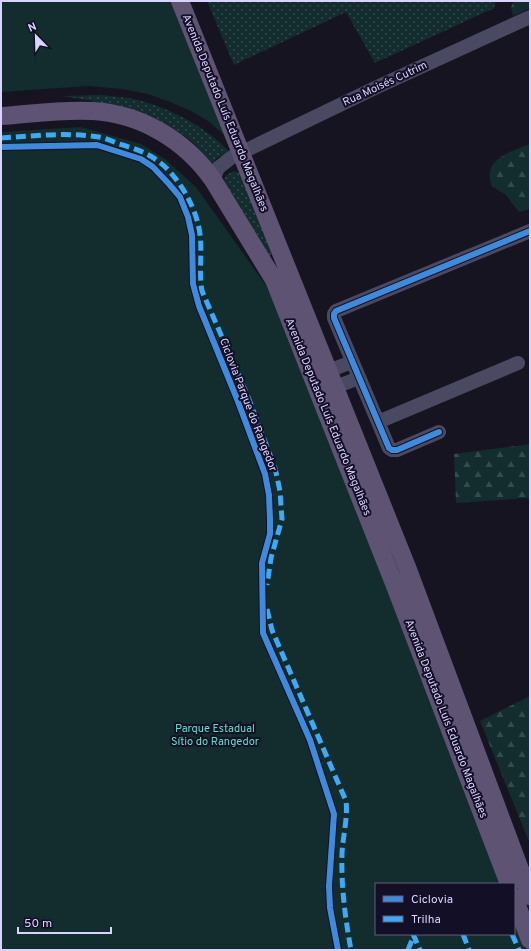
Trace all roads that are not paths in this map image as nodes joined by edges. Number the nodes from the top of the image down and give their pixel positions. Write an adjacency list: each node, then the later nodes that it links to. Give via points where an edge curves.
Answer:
1 (180, 1): 4 (main road, Avenida Deputado Luís Eduardo Magalhães)
2 (530, 17): 4 (street, Rua Moisés Cutrim)
3 (1, 116): 5 (main road, Avenida Deputado Luís Eduardo Magalhães, via 86,111 107,112 130,118 167,136 196,159)
4 (241, 152): 5 (street, Rua Moisés Cutrim, via 222,164); 10 (main road, Avenida Deputado Luís Eduardo Magalhães)
5 (213, 180): 13 (main road, Avenida Deputado Luís Eduardo Magalhães, via 274,280 396,586)
6 (530, 231): 7 (street, via 336,311 334,318)
7 (352, 362): 9 (street); 10 (street)
8 (518, 364): 11 (street)
9 (359, 378): 10 (street); 11 (street)
10 (332, 379): 14 (main road, Avenida Deputado Luís Eduardo Magalhães, via 407,567)
11 (378, 422): 12 (street, via 392,450)
12 (439, 432)
13 (509, 883)
14 (530, 896)
15 (515, 900): 16 (main road)
16 (530, 940)

